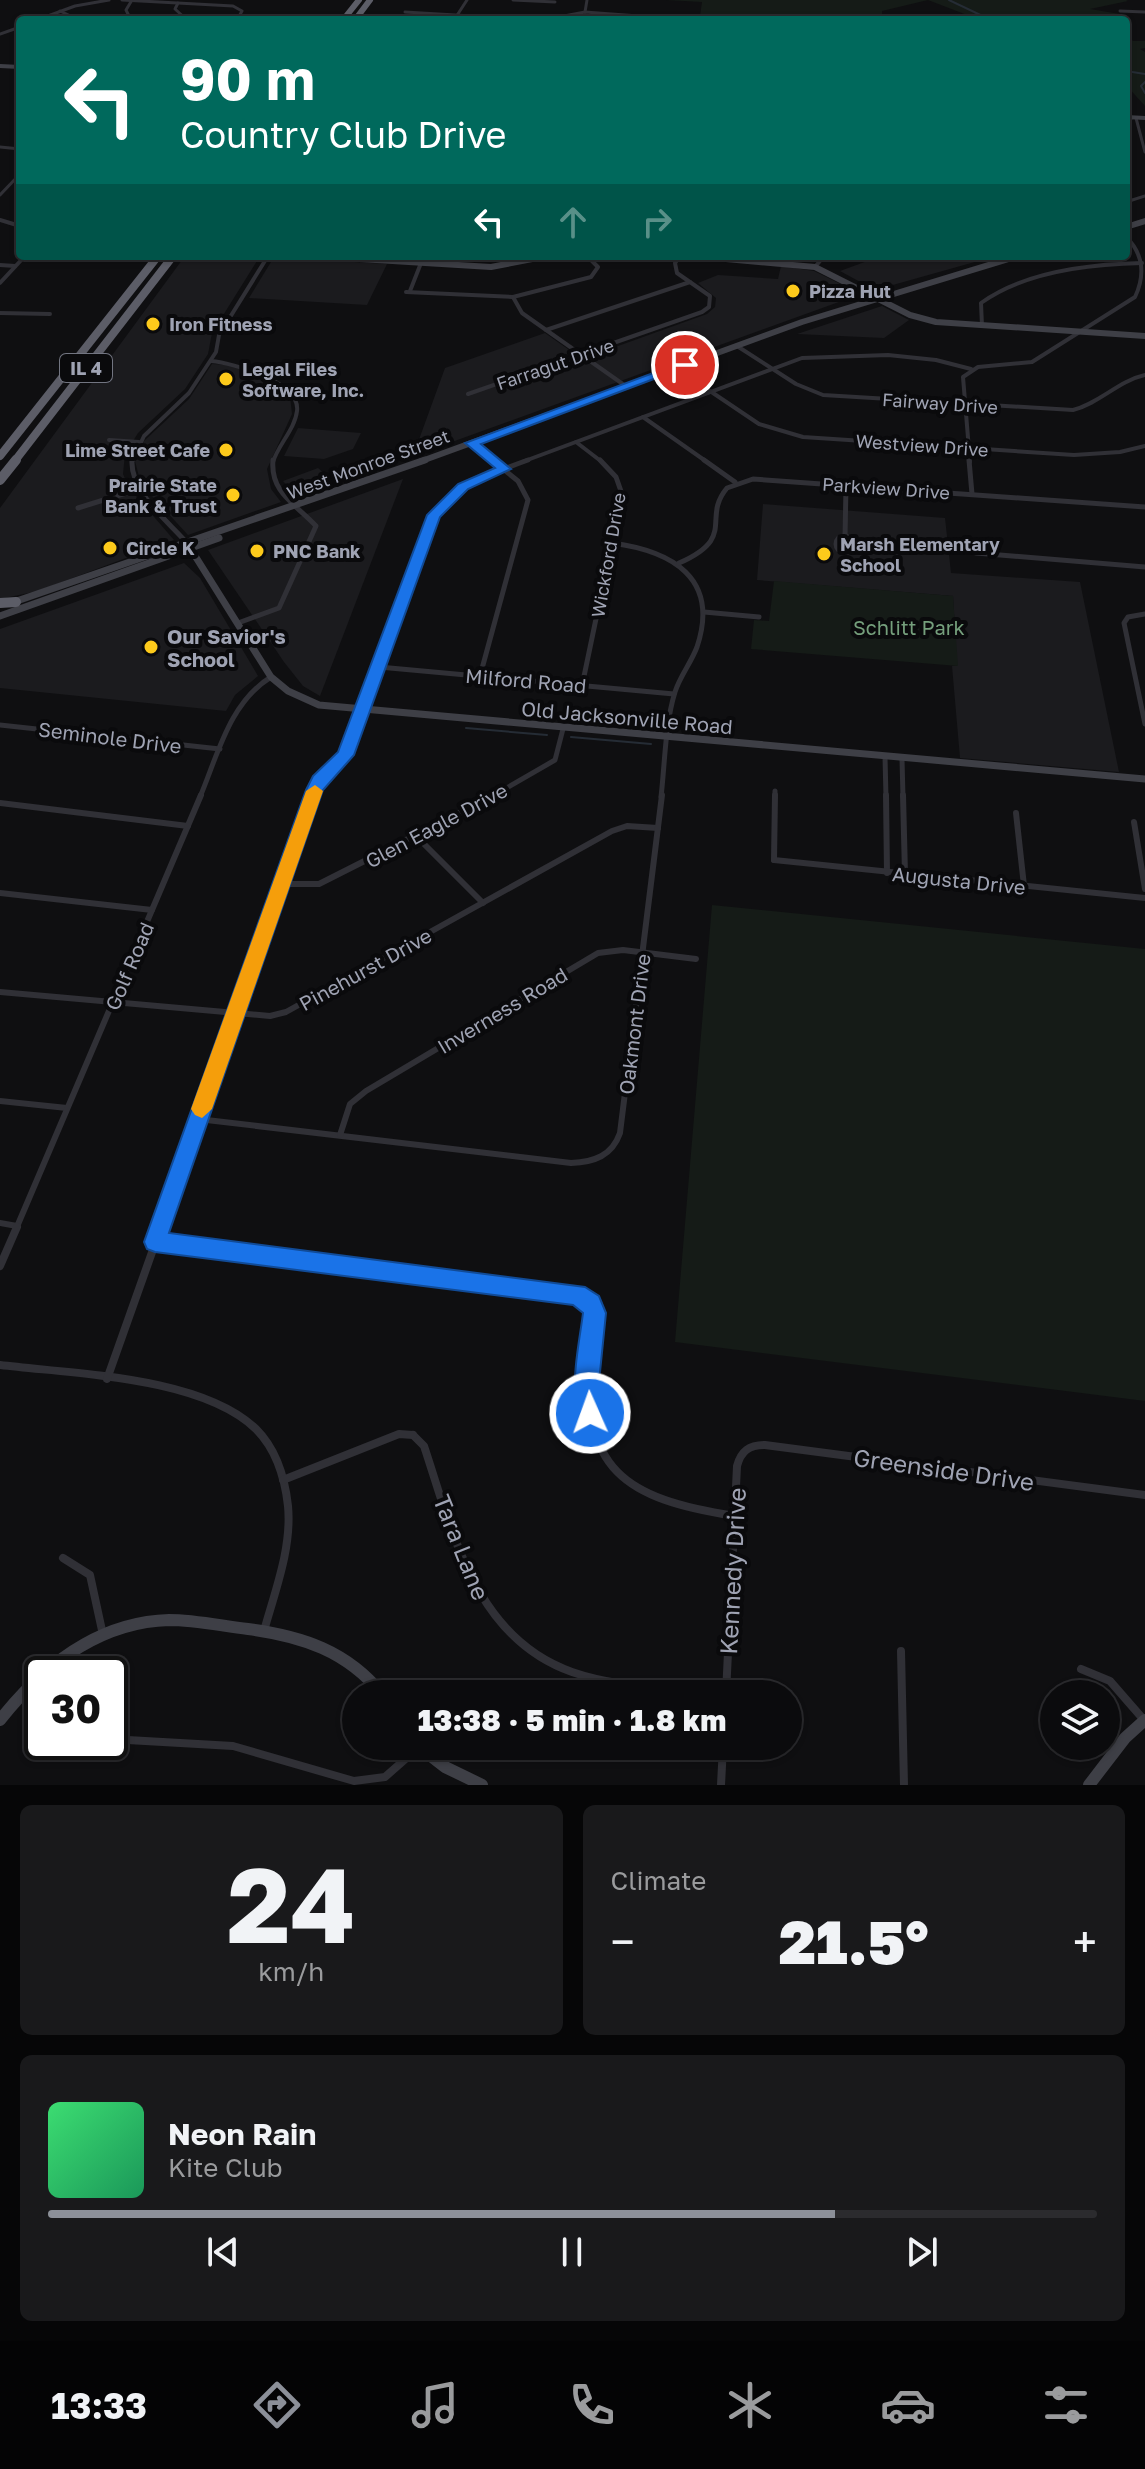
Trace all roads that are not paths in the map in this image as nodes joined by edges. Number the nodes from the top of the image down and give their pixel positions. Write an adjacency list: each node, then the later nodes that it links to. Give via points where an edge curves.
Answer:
1 (109, 0): 11 (street)
2 (122, 0): 3 (street)
3 (132, 0): 10 (street)
4 (359, 0): 20 (highway)
5 (467, 0): 15 (street)
6 (513, 0): 7 (street)
7 (519, 0): 9 (street)
8 (587, 0): 13 (street)
9 (555, 2)
10 (178, 3): 18 (street, via 175,9); 19 (street, via 233,6 242,11)
11 (60, 11): 16 (street); 17 (street)
12 (1120, 11): 14 (street)
13 (585, 12): 23 (street); 24 (street)
14 (1145, 12)
15 (457, 14): 21 (street); 22 (street)
16 (47, 16)
17 (71, 16)
18 (183, 16)
19 (239, 16)
20 (346, 16)
21 (403, 16)
22 (476, 16)
23 (564, 16)
24 (644, 16)
25 (1131, 118): 26 (street); 27 (street)
26 (1145, 118)
27 (1145, 152)
28 (16, 178): 29 (street)
29 (9, 186): 30 (street); 31 (street)
30 (16, 186)
31 (0, 195)
32 (1130, 241): 46 (street)
33 (21, 260): 48 (street)
34 (156, 260): 78 (highway, IL 4)
35 (157, 260): 54 (highway)
36 (172, 260): 54 (highway, IL 4)
37 (266, 260): 63 (street, via 219,335)
38 (373, 260): 45 (street)
39 (529, 260): 45 (street, via 497,267)
40 (592, 260): 52 (street, via 598,265 591,277)
41 (678, 260): 50 (street, Farragut Drive, via 675,268)
42 (761, 260): 49 (street)
43 (821, 260): 49 (street)
44 (997, 260): 53 (street, West Monroe Street)
45 (421, 263): 52 (street, via 408,291)
46 (1142, 263): 57 (street, via 1099,264 1000,291 981,303); 59 (street, via 1145,277 1138,293)
47 (0, 265): 48 (street)
48 (15, 266): 51 (street)
49 (815, 267): 53 (street)
50 (690, 282): 58 (street); 62 (street, Farragut Drive, via 710,296 709,307 702,312)
51 (0, 283)
52 (513, 297): 58 (street, via 522,313)
53 (877, 297): 57 (street, via 918,318); 61 (street, West Monroe Street)
54 (131, 311): 80 (highway, IL 4)
55 (0, 313): 56 (street)
56 (50, 314)
57 (982, 326): 59 (street)
58 (546, 330): 62 (street)
59 (1076, 332): 60 (street); 65 (street, via 1032,362)
60 (1145, 336)
61 (737, 346): 64 (street, Fairway Drive); 67 (street, West Monroe Street)
62 (581, 355): 67 (street); 69 (street, Farragut Drive)
63 (211, 361): 73 (street, via 182,403); 85 (street, via 232,363 282,385 295,397 298,410 272,475)
64 (771, 369): 65 (street, via 830,355 948,361); 68 (street); 70 (street, Fairway Drive, via 823,395)
65 (971, 369): 70 (street, via 962,381)
66 (1145, 375): 70 (street, Fairway Drive, via 1124,380 1079,410)
67 (627, 387): 75 (street, West Monroe Street)
68 (710, 391): 71 (street); 77 (street, Westview Drive, via 759,424 791,435)
69 (468, 394)
70 (964, 405): 77 (street)
71 (643, 417): 74 (street); 81 (street)
72 (109, 440): 73 (street)
73 (139, 442): 83 (street, via 131,465)
74 (576, 442): 79 (street); 89 (street, Wickford Drive, via 605,464 621,485)
75 (472, 443): 79 (street); 85 (street, West Monroe Street)
76 (1145, 446): 77 (street, Westview Drive, via 1074,455)
77 (968, 448): 84 (street)
78 (0, 456)
79 (504, 469): 101 (street, via 463,487 434,515); 102 (street, via 525,490 528,505)
80 (0, 480)
81 (735, 482): 82 (street, Parkview Drive); 92 (street, via 719,497 712,541)
82 (846, 486): 84 (street, Parkview Drive); 88 (street)
83 (139, 489): 87 (street); 90 (street)
84 (972, 494): 86 (street, Parkview Drive)
85 (296, 507): 90 (street, West Monroe Street); 100 (street, via 316,526 281,604 276,611)
86 (1145, 507)
87 (78, 508)
88 (845, 538)
89 (612, 543): 92 (street, via 646,548); 104 (street, Wickford Drive)
90 (189, 546): 94 (street, West Monroe Street); 98 (street, West Monroe Street); 100 (street, Old Jacksonville Road)
91 (976, 553): 93 (street)
92 (679, 563): 96 (street, via 695,581)
93 (1145, 567)
94 (16, 602): 95 (highway)
95 (0, 604)
96 (704, 612): 99 (street); 105 (street, Oakmont Drive, via 699,642)
97 (1145, 614): 107 (street, via 1124,623)
98 (0, 616)
99 (759, 617)
100 (238, 623): 103 (street, Old Jacksonville Road)
101 (379, 667): 102 (street, Milford Road); 106 (street)
102 (480, 676): 104 (street, Milford Road)
103 (271, 677): 106 (street, Old Jacksonville Road, via 311,702); 111 (street, Golf Road, via 241,700)
104 (582, 686): 105 (street, Milford Road)
105 (674, 694): 110 (street, Oakmont Drive)
106 (361, 711): 109 (street, Old Jacksonville Road); 126 (street, via 346,755 319,781)
107 (1145, 724)
108 (0, 725): 111 (street, Seminole Drive)
109 (563, 729): 110 (street, Old Jacksonville Road); 123 (street, Glen Eagle Drive, via 551,764)
110 (669, 739): 112 (street, Old Jacksonville Road); 122 (street, Oakmont Drive)
111 (220, 749): 121 (street, Golf Road)
112 (885, 757): 113 (street, Old Jacksonville Road); 117 (street)
113 (902, 759): 114 (street, Old Jacksonville Road); 119 (street)
114 (1145, 779)
115 (775, 791): 124 (street, Augusta Drive, via 772,862)
116 (0, 803): 121 (street)
117 (886, 812): 119 (street); 124 (street)
118 (1016, 813): 127 (street)
119 (904, 814): 125 (street)
120 (1134, 822): 128 (street)
121 (188, 826): 132 (street, Golf Road)
122 (658, 828): 131 (street, Pinehurst Drive, via 619,828); 133 (street, Oakmont Drive)
123 (416, 836): 126 (street, Glen Eagle Drive, via 319,884); 131 (street)
124 (887, 873): 125 (street, Augusta Drive)
125 (905, 874): 127 (street, Augusta Drive)
126 (282, 884): 137 (street)
127 (1024, 886): 130 (street, Augusta Drive)
128 (1145, 889)
129 (0, 893): 132 (street)
130 (1145, 898)
131 (483, 903): 137 (street, Pinehurst Drive, via 286,1012)
132 (152, 910): 136 (street, Golf Road)
133 (643, 952): 134 (street, Inverness Road); 141 (street, Inverness Road, via 598,953 366,1091 350,1104); 141 (street, Oakmont Drive, via 620,1133 604,1157 571,1163)
134 (696, 959)
135 (0, 992): 136 (street, Pinehurst Drive)
136 (112, 1004): 137 (street, Pinehurst Drive); 139 (street, Golf Road)
137 (236, 1014): 140 (street)
138 (0, 1101): 139 (street)
139 (67, 1108): 143 (street, Golf Road)
140 (198, 1119): 141 (street, Oakmont Drive); 144 (street)
141 (340, 1135)
142 (0, 1223): 143 (street)
143 (17, 1226): 145 (street, Golf Road)
144 (155, 1242): 147 (street); 151 (street, via 577,1295 595,1313 588,1401 597,1438 616,1472 654,1500)
145 (0, 1266)
146 (0, 1365): 147 (street)
147 (107, 1379): 149 (street, via 194,1394 226,1406 257,1431)
148 (745, 1450): 150 (street, Greenside Drive, via 765,1445); 151 (street, Kennedy Drive, via 737,1466)
149 (283, 1480): 153 (street, via 286,1540); 158 (street, Tara Lane, via 414,1432 424,1446 473,1587 498,1623 525,1649 575,1673)
150 (1145, 1495)
151 (735, 1516): 159 (street, Kennedy Drive)
152 (63, 1558): 154 (street, via 90,1575)
153 (264, 1632): 154 (street, via 155,1621); 157 (street, via 335,1650)
154 (103, 1635): 160 (street, via 40,1675)
155 (901, 1651): 169 (street)
156 (1081, 1669): 161 (street, via 1105,1675)
157 (370, 1680)
158 (620, 1680)
159 (727, 1680)
160 (0, 1720)
161 (1144, 1720): 166 (street)
162 (128, 1739): 163 (street, via 184,1739 238,1747 362,1781 396,1771)
163 (406, 1760)
164 (436, 1760): 167 (street)
165 (722, 1760): 168 (street)
166 (1093, 1784)
167 (482, 1785)
168 (721, 1785)
169 (904, 1785)

